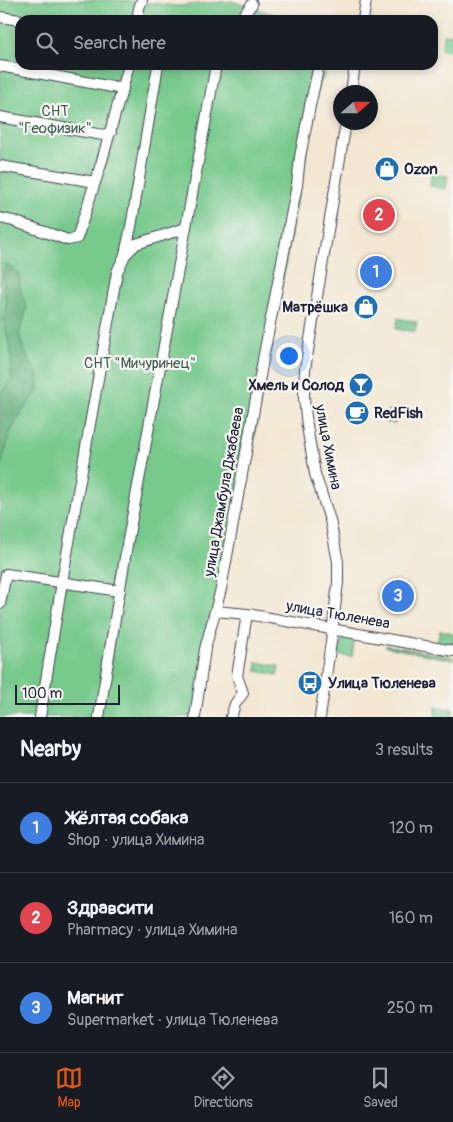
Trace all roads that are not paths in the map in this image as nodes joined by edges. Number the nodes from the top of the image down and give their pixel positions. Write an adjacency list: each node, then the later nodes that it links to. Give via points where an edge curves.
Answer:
1 (142, 0): 4 (street)
2 (366, 0): 6 (street)
3 (252, 4): 5 (street)
4 (138, 15)
5 (244, 15)
6 (364, 15)
7 (0, 17): 8 (street)
8 (15, 19)
9 (0, 66): 10 (street)
10 (15, 69)
11 (21, 70): 18 (street)
12 (128, 70): 18 (street)
13 (157, 70): 26 (street)
14 (215, 70): 25 (street)
15 (318, 70): 30 (street, улица Джамбула Джабаева)
16 (355, 70): 17 (street)
17 (352, 85)
18 (123, 89): 21 (street)
19 (0, 117): 21 (street, via 103,135)
20 (345, 130): 32 (street, улица Химина, via 305,369 304,398 316,474 338,562)
21 (111, 132): 23 (street)
22 (0, 166): 23 (street)
23 (95, 182): 24 (street, via 77,238 68,240)
24 (0, 218)
25 (186, 228): 26 (street, via 136,244); 28 (street)
26 (125, 255): 27 (street, via 117,272)
27 (62, 582): 28 (street); 29 (street, via 6,574); 34 (street)
28 (120, 591): 35 (street)
29 (0, 604)
30 (216, 610): 31 (street, улица Тюленева); 36 (street, улица Джамбула Джабаева, via 205,649)
31 (247, 614): 32 (street, улица Тюленева); 37 (street, via 237,676 243,693)
32 (332, 630): 33 (street, улица Тюленева); 38 (street, улица Химина)
33 (453, 652)
34 (40, 717)
35 (99, 717)
36 (195, 717)
37 (231, 717)
38 (320, 717)

